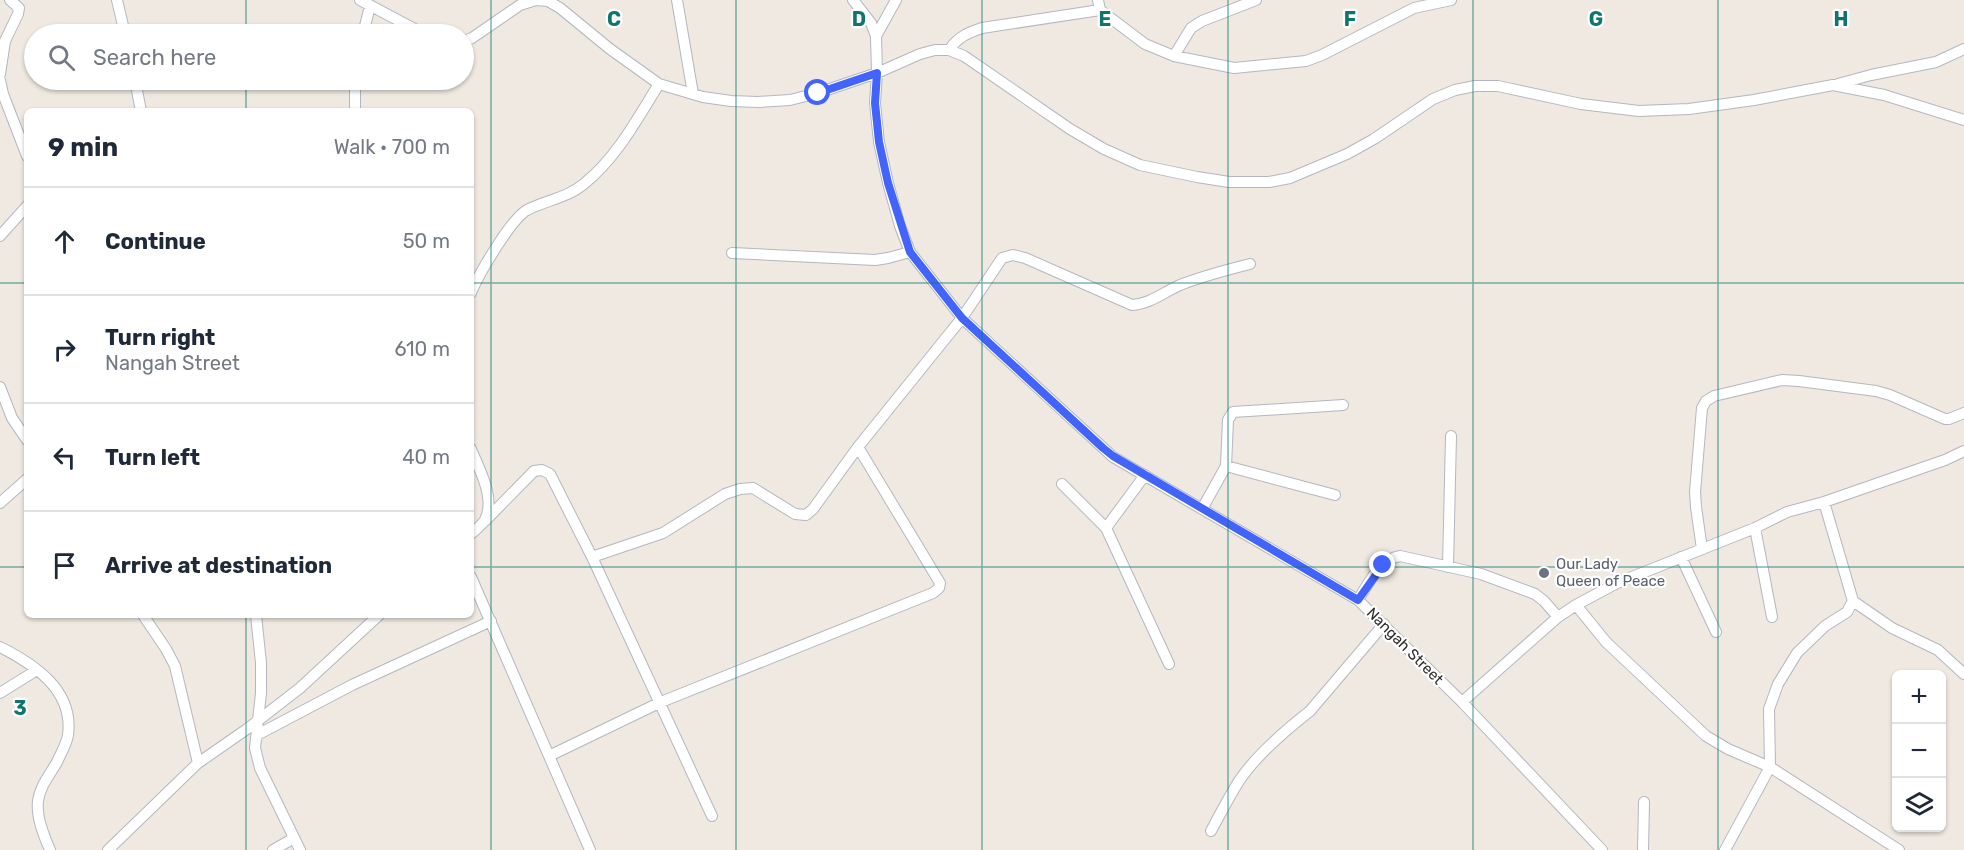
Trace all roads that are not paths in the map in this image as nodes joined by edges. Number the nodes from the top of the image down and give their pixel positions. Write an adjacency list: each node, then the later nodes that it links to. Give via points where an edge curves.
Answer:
1 (10, 0): 19 (street, via 19,8 5,41)
2 (117, 0): 10 (street)
3 (677, 0): 27 (street)
4 (853, 0): 13 (street)
5 (896, 0): 13 (street)
6 (1256, 0): 17 (street, via 1191,28)
7 (1450, 0): 17 (street, via 1414,8 1306,61 1234,68)
8 (365, 3): 11 (street); 12 (street)
9 (1099, 5): 16 (street, via 982,28 957,39); 17 (street, via 1145,44)
10 (123, 24)
11 (364, 24)
12 (404, 24)
13 (876, 36): 18 (street, Nangah Street)
14 (474, 37): 22 (street, via 520,5 548,1)
15 (1964, 49): 20 (street, via 1936,62)
16 (949, 50): 18 (street, via 920,54); 23 (street, via 1104,149 1140,165 1229,182 1290,178 1347,154 1433,99 1475,86 1498,86 1608,109 1639,111 1689,109)
17 (1174, 56)
18 (877, 73): 27 (street, via 790,100 730,101); 34 (street, Nangah Street, via 879,142)
19 (0, 74)
20 (1871, 75): 23 (street); 26 (street)
21 (0, 80): 31 (street)
22 (659, 84): 27 (street); 37 (street, via 605,164 571,193 516,219)
23 (1833, 85): 26 (street)
24 (137, 90): 28 (street)
25 (355, 90): 29 (street)
26 (1870, 92): 30 (street)
27 (693, 94)
28 (140, 108)
29 (355, 108)
30 (1964, 120)
31 (24, 148)
32 (24, 209): 33 (street)
33 (0, 236)
34 (910, 252): 35 (street, via 875,260); 38 (street, Nangah Street)
35 (732, 253)
36 (1250, 264): 38 (street, via 1207,275 1132,305 1013,255 1002,258)
37 (474, 278)
38 (962, 318): 44 (street); 48 (street, Nangah Street, via 1103,448)
39 (0, 387): 42 (street)
40 (1343, 405): 47 (street, via 1233,412 1228,420)
41 (1964, 413): 59 (street, via 1949,420 1876,391 1799,381 1782,380 1714,396 1702,408 1695,492)
42 (24, 435)
43 (1451, 436): 62 (street)
44 (858, 447): 60 (street, via 806,515 795,514 753,488 740,489 663,532); 80 (street, via 940,583 939,588)
45 (1964, 451): 52 (street)
46 (474, 457): 55 (street, via 489,505)
47 (1226, 466): 51 (street); 54 (street)
48 (1145, 476): 54 (street, Nangah Street); 56 (street)
49 (24, 481): 53 (street)
50 (1062, 484): 56 (street)
51 (1335, 495)
52 (1824, 502): 57 (street, via 1787,512); 65 (street)
53 (0, 503)
54 (1202, 509): 64 (street, Nangah Street)
55 (484, 520): 58 (street); 60 (street, via 534,471 542,470 550,474)
56 (1106, 528): 76 (street)
57 (1755, 528): 59 (street); 68 (street)
58 (474, 531)
59 (1702, 549): 61 (street)
60 (592, 557): 80 (street)
61 (1681, 557): 66 (street); 74 (street)
62 (1448, 567): 64 (street, via 1400,556 1390,558); 67 (street, via 1481,574 1535,594)
63 (474, 585): 72 (street)
64 (1358, 600): 73 (street, Nangah Street)
65 (1853, 601): 78 (street, via 1892,628 1938,650); 86 (street, via 1847,612 1797,652 1778,684 1769,709)
66 (1576, 605): 67 (street); 86 (street, via 1606,642 1706,736)
67 (1558, 617): 81 (street)
68 (1772, 617)
69 (145, 618): 85 (street, via 175,666)
70 (256, 618): 82 (street, via 261,663)
71 (376, 618): 82 (street, via 300,688)
72 (490, 621): 83 (street, via 352,685); 84 (street)
73 (1384, 624): 81 (street, Nangah Street); 89 (street, via 1310,711 1250,767)
74 (1716, 632)
75 (0, 647): 77 (street)
76 (1168, 664)
77 (37, 670): 79 (street); 91 (street, via 60,693 68,714 68,736 41,788 38,802)
78 (1964, 674)
79 (0, 693)
80 (661, 702): 84 (street); 88 (street)
81 (1462, 702): 96 (street, Nangah Street)
82 (258, 720): 83 (street); 85 (street)
83 (257, 735): 90 (street, via 255,748 260,768)
84 (549, 756): 95 (street)
85 (198, 763): 92 (street)
86 (1770, 767): 98 (street); 99 (street)
87 (1644, 802): 97 (street)
88 (712, 816)
89 (1211, 831)
90 (294, 838): 93 (street); 94 (street)
91 (50, 850)
92 (108, 850)
93 (273, 850)
94 (300, 850)
95 (590, 850)
96 (1602, 850)
97 (1643, 850)
98 (1725, 850)
99 (1899, 850)

